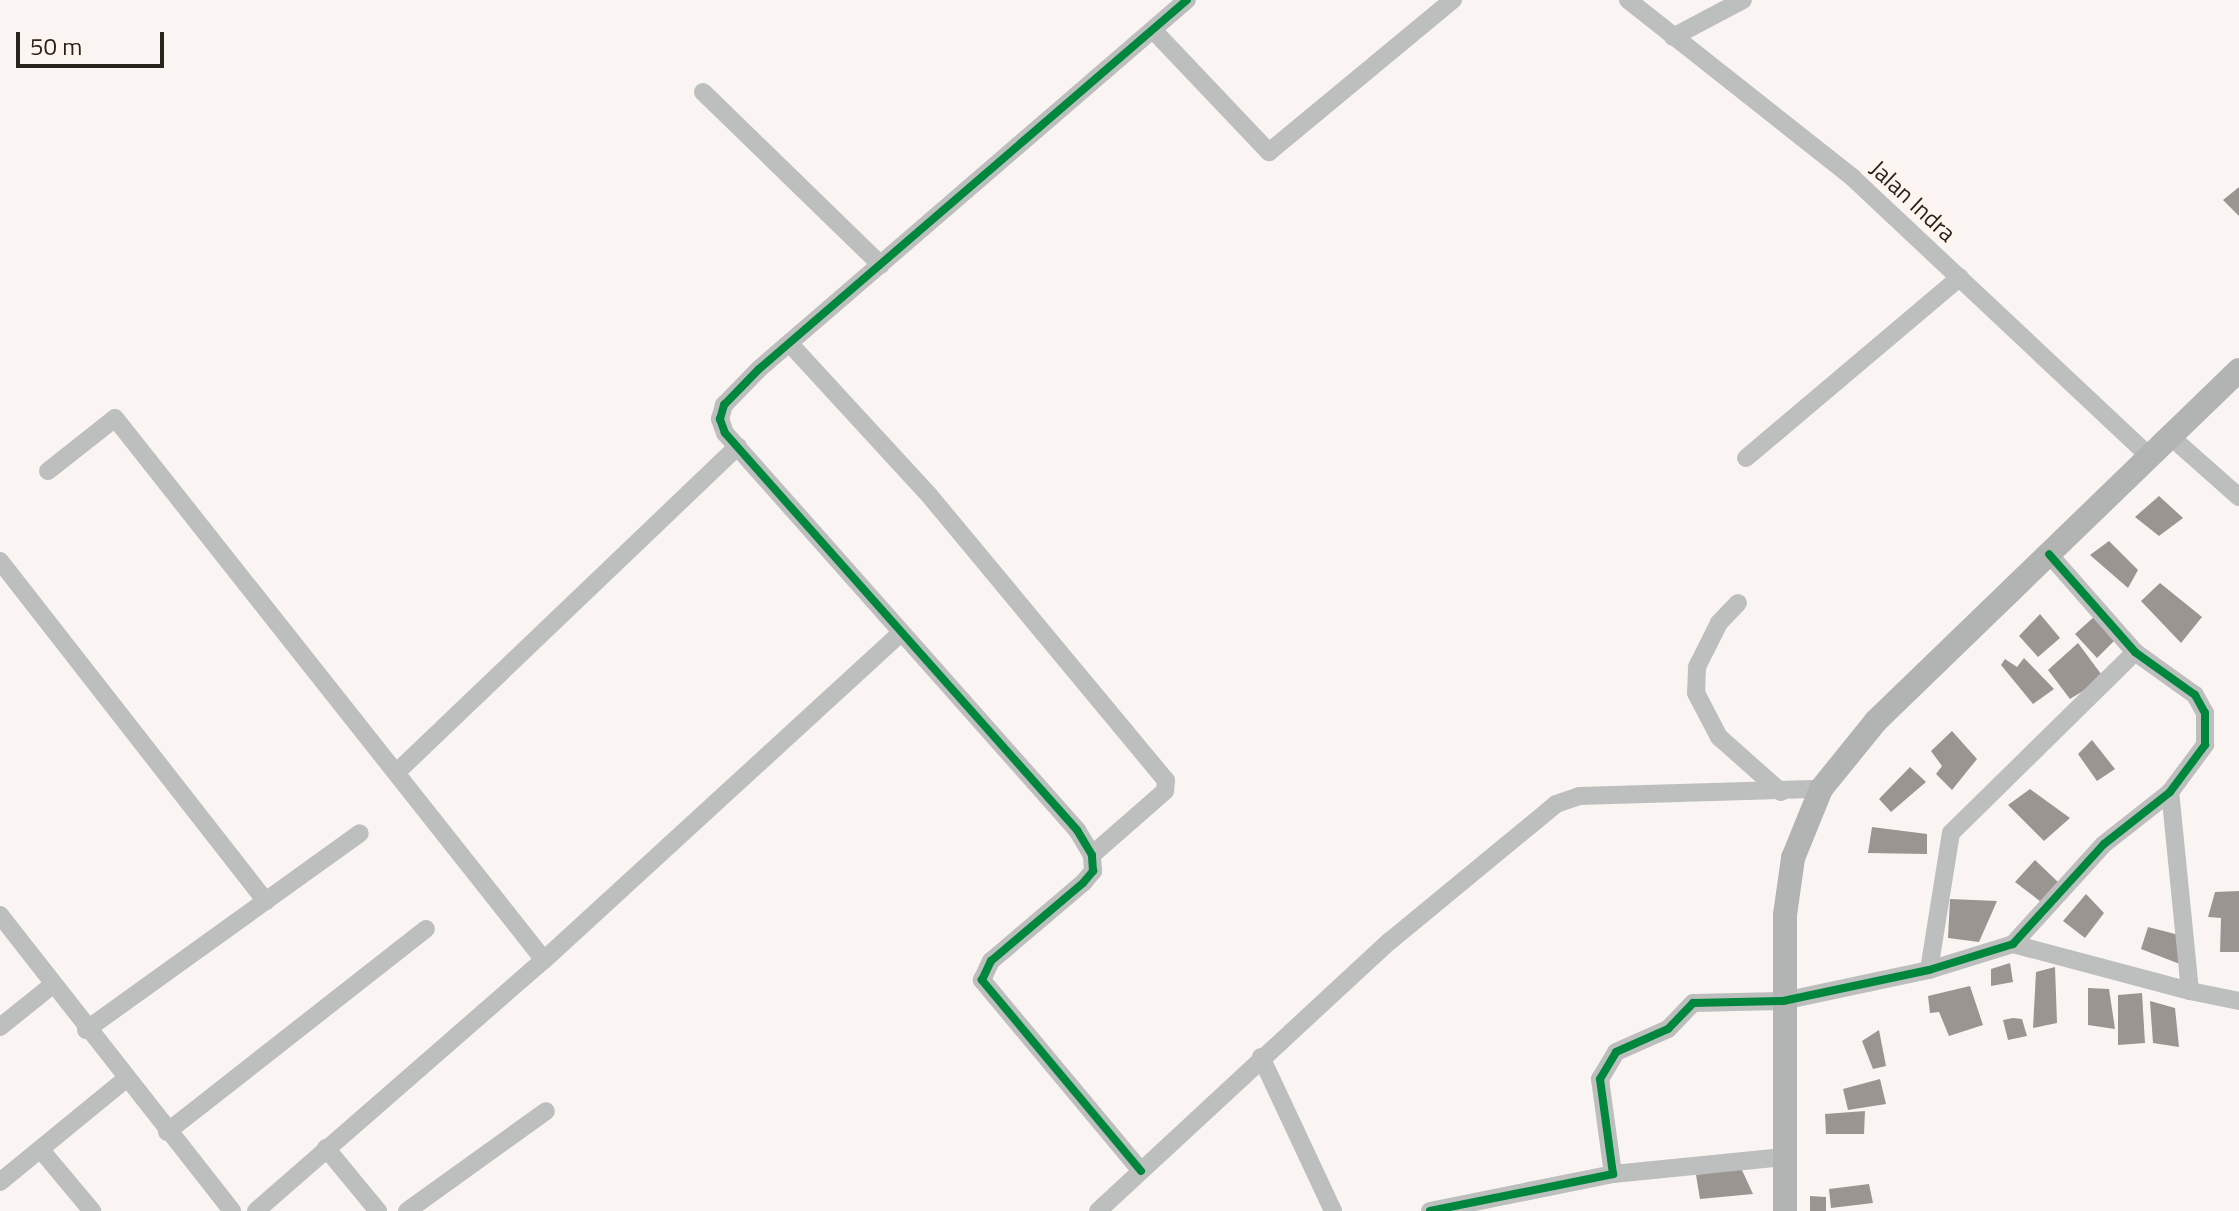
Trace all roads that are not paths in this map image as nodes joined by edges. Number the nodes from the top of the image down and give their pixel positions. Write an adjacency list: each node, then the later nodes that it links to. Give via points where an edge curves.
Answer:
1 (1187, 0): 5 (street)
2 (1453, 0): 5 (street, via 1269,152)
3 (1628, 0): 6 (street, Jalan Indra)
4 (1743, 0): 6 (street)
5 (1154, 31): 8 (street)
6 (1673, 37): 9 (street, Jalan Indra, via 1853,178)
7 (703, 92): 8 (street)
8 (881, 265): 10 (street)
9 (1960, 277): 14 (street, Jalan Indra); 15 (street)
10 (791, 345): 13 (street, via 724,405 720,419); 28 (street, via 910,473 1166,780 1165,791)
11 (2239, 370): 12 (main road)
12 (2170, 436): 14 (main road); 17 (street)
13 (738, 446): 21 (street); 23 (street)
14 (2150, 457): 18 (main road)
15 (1746, 458)
16 (48, 471): 23 (street, via 115,418)
17 (2239, 497)
18 (2049, 554): 22 (street); 24 (main road, via 1876,721)
19 (0, 561): 29 (street)
20 (1738, 603): 25 (street, via 1719,623 1697,667 1696,693 1719,737)
21 (898, 636): 28 (street, via 1077,830); 33 (street)
22 (2135, 652): 26 (street, via 2195,695 2205,713 2205,745); 34 (street, via 1951,833)
23 (398, 771): 33 (street)
24 (1821, 789): 25 (street); 37 (main road, via 1790,875)
25 (1781, 792): 41 (street, via 1579,796 1556,804)
26 (2170, 792): 32 (street, via 2104,844); 36 (street)
27 (360, 833): 29 (street)
28 (1092, 855): 48 (street, via 1093,871 1083,883 991,961 982,980)
29 (266, 902): 40 (street)
30 (0, 915): 35 (street)
31 (426, 929): 44 (street)
32 (2013, 944): 34 (street); 36 (street)
33 (544, 960): 45 (street)
34 (1929, 970): 37 (street)
35 (50, 987): 39 (street); 40 (street)
36 (2190, 991): 38 (street)
37 (1783, 1001): 47 (main road); 49 (street, via 1693,1003 1668,1029 1616,1052 1600,1079)
38 (2239, 1001)
39 (0, 1027)
40 (86, 1030): 42 (street)
41 (1261, 1057): 48 (street); 57 (street)
42 (126, 1079): 44 (street); 46 (street)
43 (546, 1111): 55 (street)
44 (167, 1132): 52 (street)
45 (326, 1148): 53 (street); 54 (street)
46 (41, 1150): 50 (street); 51 (street)
47 (1784, 1157): 49 (street); 59 (main road)
48 (1141, 1171): 56 (street)
49 (1613, 1174): 58 (street)
50 (0, 1182)
51 (92, 1211)
52 (232, 1211)
53 (256, 1211)
54 (378, 1211)
55 (407, 1211)
56 (1098, 1211)
57 (1333, 1211)
58 (1430, 1211)
59 (1785, 1211)

